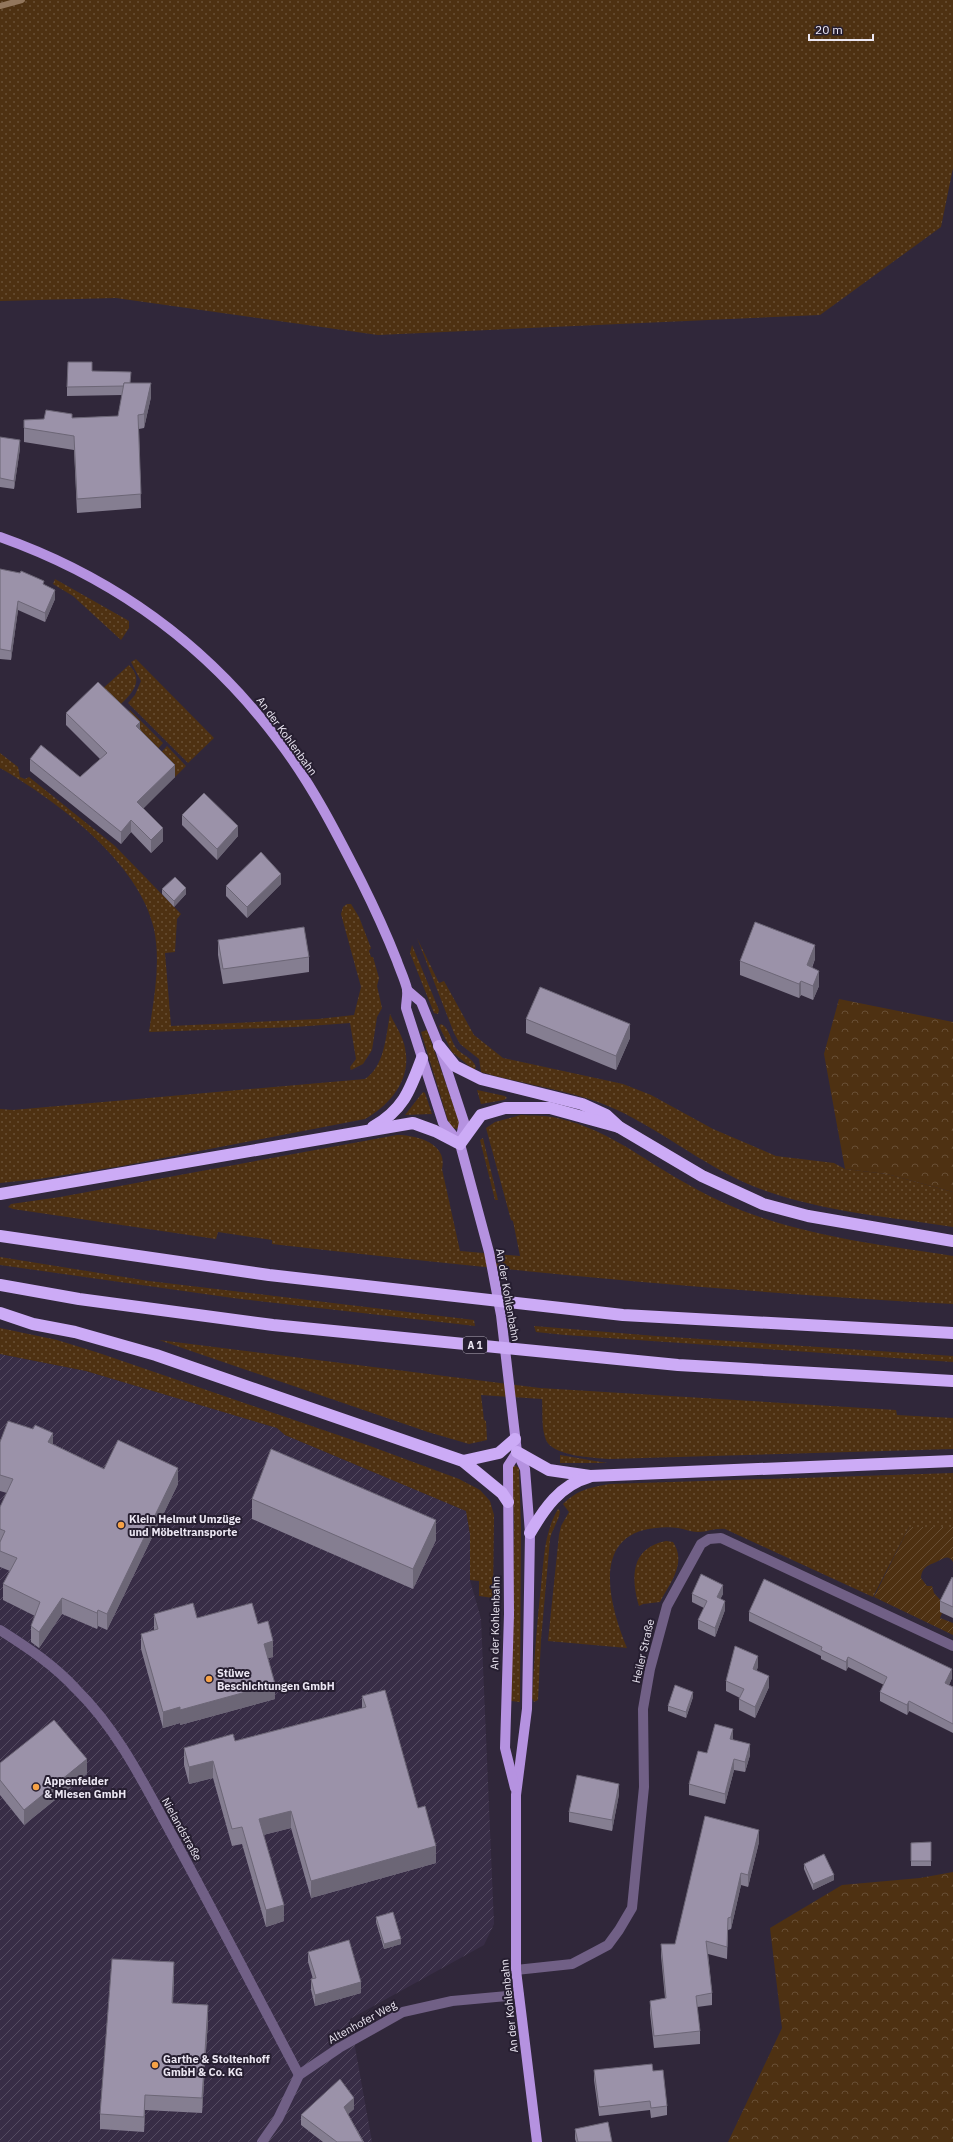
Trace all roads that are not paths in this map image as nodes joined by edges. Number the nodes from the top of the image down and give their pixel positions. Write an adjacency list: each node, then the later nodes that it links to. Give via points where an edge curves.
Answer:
1 (0, 537): 2 (main road, An der Kohlenbahn, via 71,566 148,611 216,668 252,707 308,784 336,832 382,922)
2 (407, 990): 3 (main road, An der Kohlenbahn, via 421,1002); 4 (main road, An der Kohlenbahn, via 406,1008)
3 (439, 1046): 5 (highway, via 455,1066 481,1079 582,1104 606,1115); 7 (main road, An der Kohlenbahn, via 464,1122)
4 (422, 1058): 6 (highway, via 409,1092 398,1108); 7 (main road, An der Kohlenbahn, via 442,1123)
5 (619, 1127): 7 (highway, via 550,1108 505,1108 481,1116); 10 (highway, via 702,1176 763,1204 808,1216)
6 (369, 1130): 7 (highway, via 413,1123); 8 (highway)
7 (460, 1144): 15 (main road, An der Kohlenbahn, via 489,1252 501,1315)
8 (0, 1194)
9 (0, 1236): 13 (highway, via 269,1275 623,1315)
10 (953, 1241)
11 (0, 1286): 14 (highway, A 1, via 273,1325 440,1342 678,1365)
12 (0, 1313): 17 (highway, via 33,1324 75,1332 156,1355)
13 (953, 1333)
14 (953, 1381)
15 (515, 1439): 16 (main road, An der Kohlenbahn); 17 (highway, via 500,1454)
16 (517, 1452): 19 (highway, via 549,1470); 20 (main road, An der Kohlenbahn, via 508,1466); 21 (main road, An der Kohlenbahn, via 525,1469)
17 (463, 1461): 20 (highway, via 502,1492)
18 (953, 1461): 19 (highway)
19 (590, 1476): 21 (highway, via 578,1480 552,1500)
20 (508, 1502): 24 (main road, An der Kohlenbahn, via 509,1614 505,1748)
21 (530, 1533): 24 (main road, An der Kohlenbahn, via 527,1709)
22 (0, 1630): 27 (street, Nielandstraße, via 51,1665 77,1689 101,1717 130,1760 197,1880)
23 (953, 1646): 25 (street, Heiler Straße, via 721,1538 709,1539 701,1544 667,1606 642,1709 644,1787 632,1908 608,1945 572,1964)
24 (516, 1795): 25 (main road, An der Kohlenbahn)
25 (516, 1970): 26 (main road, An der Kohlenbahn)
26 (519, 1995): 27 (street, Altenhofer Weg, via 452,2001 403,2012 339,2048); 29 (main road, An der Kohlenbahn)
27 (299, 2075): 28 (street, via 278,2119)
28 (262, 2142)
29 (537, 2142)

